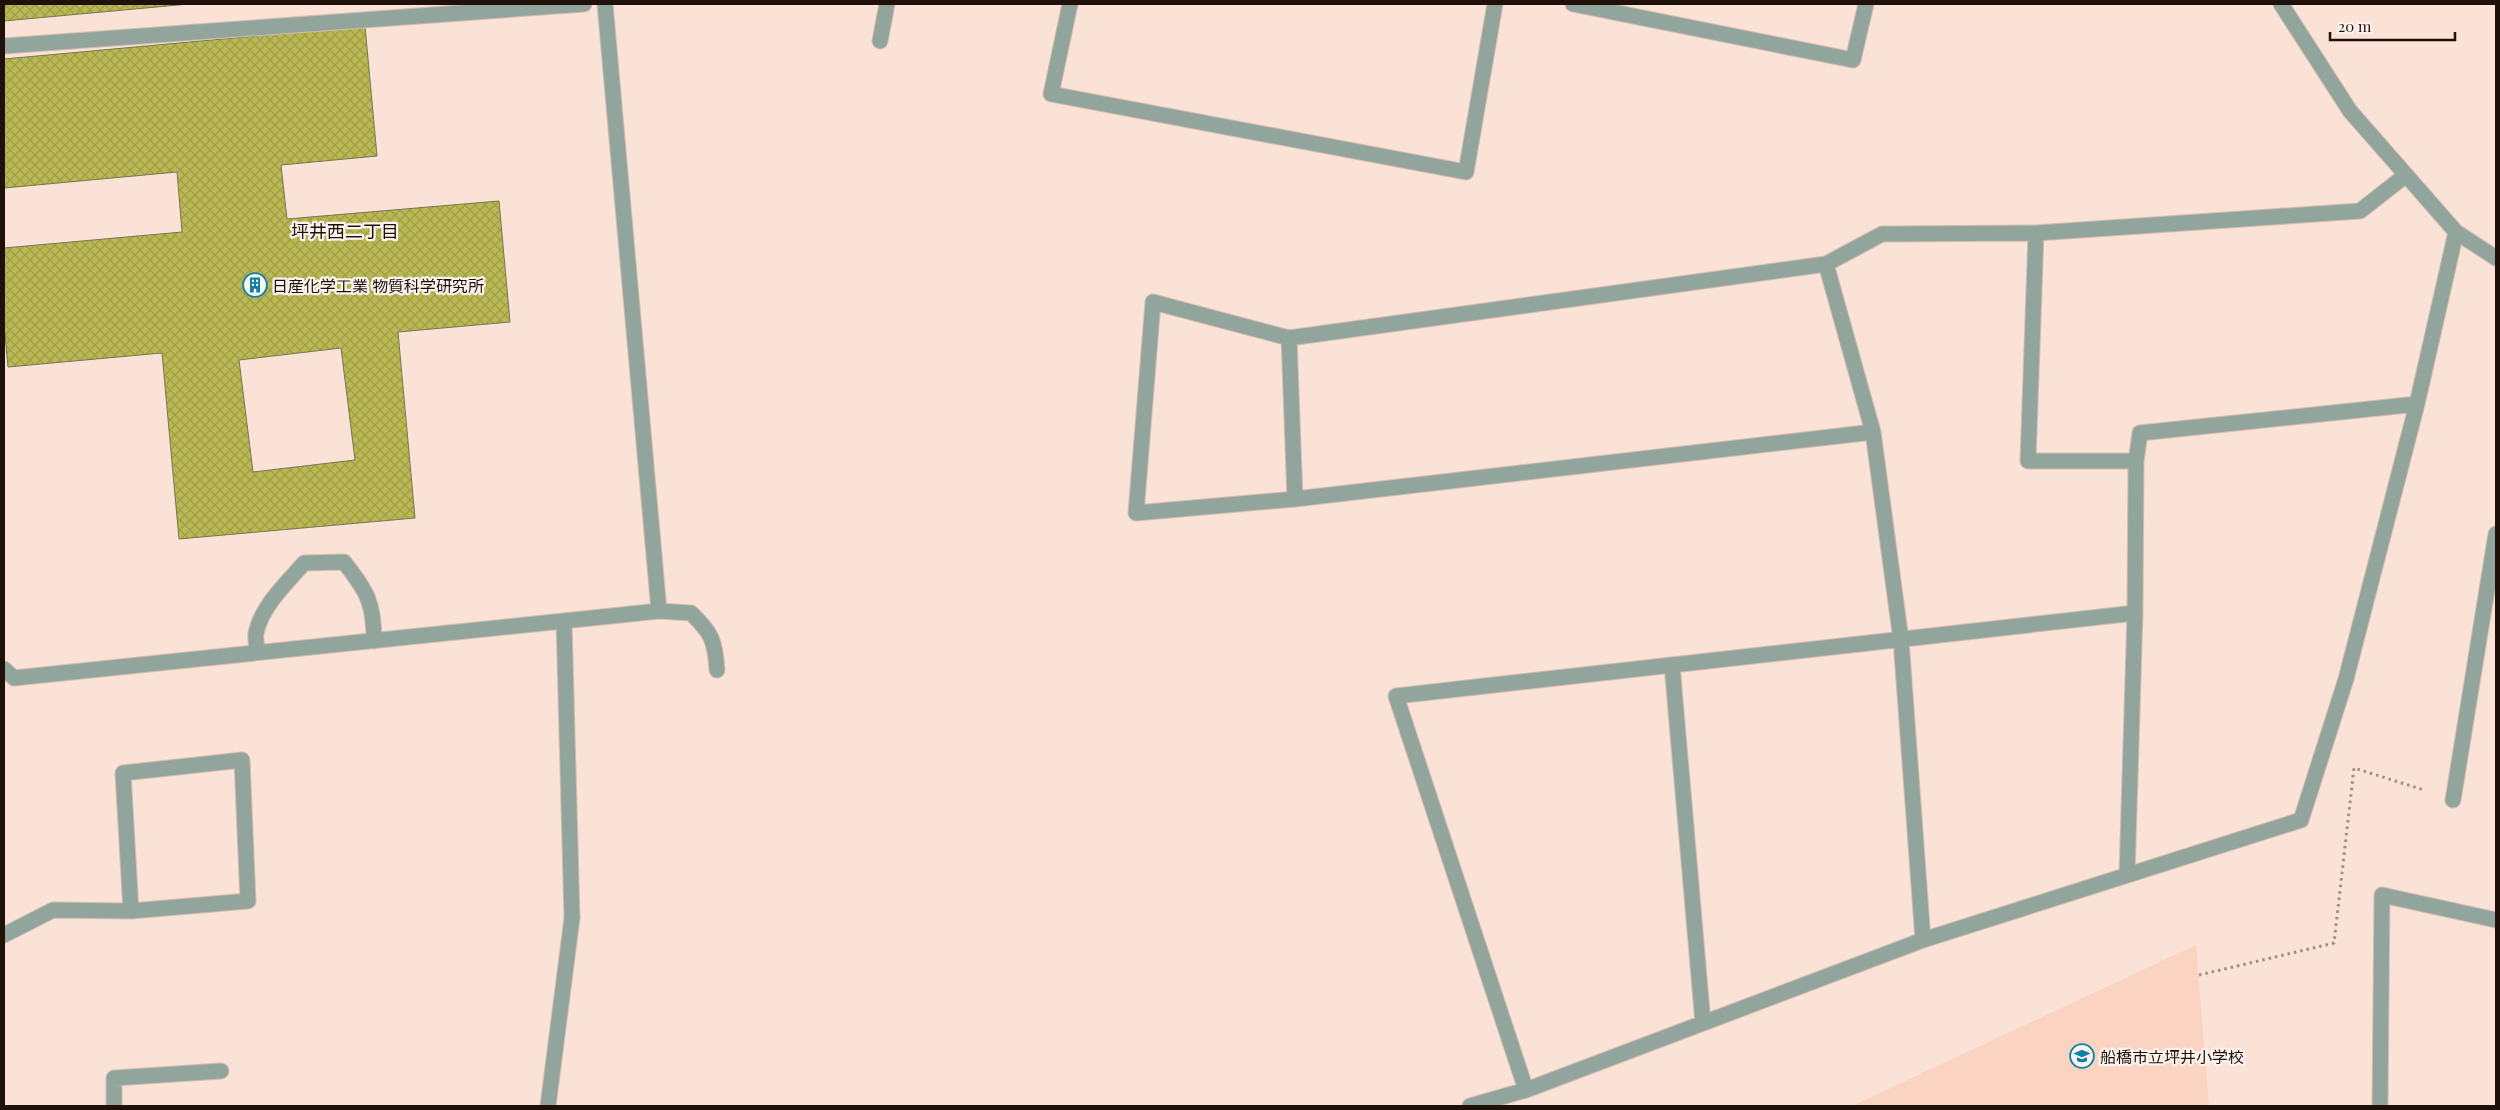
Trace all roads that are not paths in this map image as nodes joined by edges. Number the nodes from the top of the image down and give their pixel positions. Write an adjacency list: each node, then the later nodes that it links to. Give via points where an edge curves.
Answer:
1 (584, 4): 10 (street)
2 (605, 4): 22 (street)
3 (887, 4): 9 (street)
4 (1070, 4): 5 (street, via 1051,94 1466,172)
5 (1495, 4)
6 (1573, 4): 7 (street, via 1853,60)
7 (1866, 4)
8 (2281, 4): 11 (street, via 2350,111)
9 (880, 41)
10 (4, 46)
11 (2406, 175): 12 (street); 13 (street, via 2360,211)
12 (2456, 232): 14 (street); 17 (street)
13 (2036, 233): 15 (street, via 1882,234); 19 (street, via 2028,461)
14 (2496, 258)
15 (1826, 264): 16 (street); 18 (street)
16 (1289, 338): 20 (street); 20 (street, via 1153,302 1136,513)
17 (2417, 404): 19 (street, via 2140,433); 32 (street, via 2346,679 2301,820)
18 (1873, 432): 20 (street); 25 (street)
19 (2136, 460): 23 (street)
20 (1295, 499)
21 (2496, 534): 31 (street)
22 (659, 611): 24 (street); 30 (street, via 691,613 706,627 715,643)
23 (2135, 613): 25 (street); 32 (street)
24 (564, 621): 26 (street); 41 (street, via 572,918)
25 (1901, 640): 28 (street); 36 (street)
26 (374, 641): 27 (street); 27 (street, via 370,602 344,562 304,563 272,599 264,614 255,634)
27 (258, 652): 29 (street, via 14,678)
28 (1672, 665): 37 (street); 39 (street, via 1396,696)
29 (4, 669)
30 (717, 670)
31 (2453, 800)
32 (2127, 876): 36 (street)
33 (131, 911): 33 (street, via 123,773 242,760 248,901); 35 (street, via 53,910)
34 (2496, 920): 43 (street, via 2382,895)
35 (4, 935)
36 (1923, 940): 37 (street)
37 (1703, 1023): 39 (street)
38 (221, 1071): 40 (street, via 114,1078)
39 (1526, 1090): 42 (street)
40 (114, 1106)
41 (548, 1106)
42 (1470, 1106)
43 (2380, 1106)

